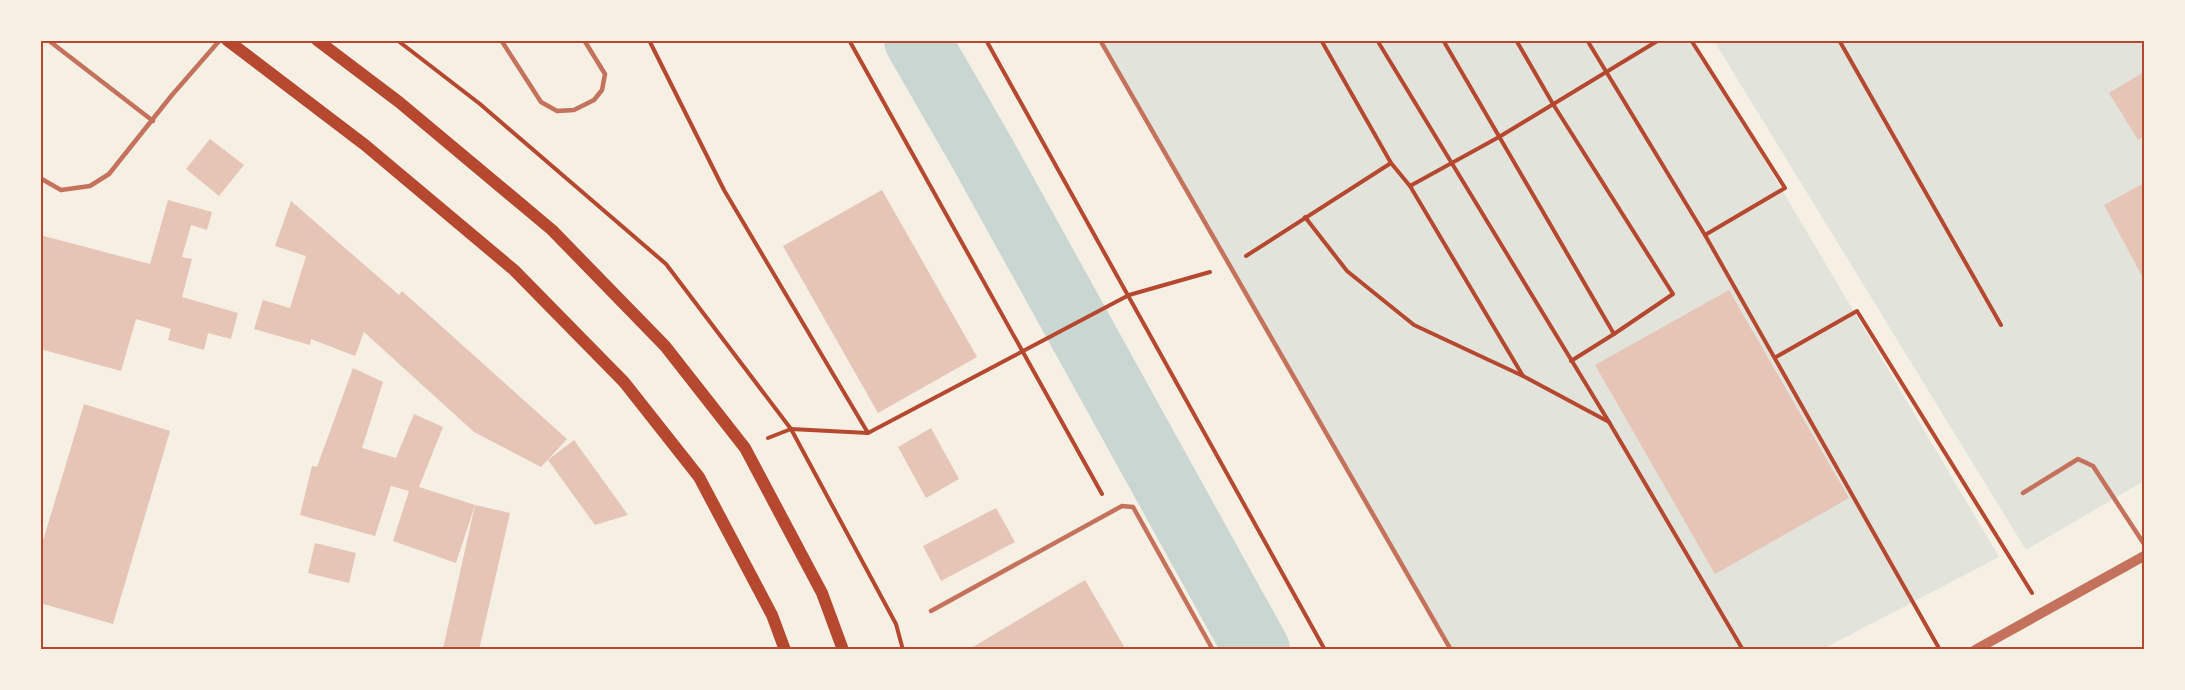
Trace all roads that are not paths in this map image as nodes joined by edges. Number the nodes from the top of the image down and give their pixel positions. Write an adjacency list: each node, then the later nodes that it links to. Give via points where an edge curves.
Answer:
1 (48, 40): 8 (lane)
2 (220, 40): 8 (lane)
3 (226, 40): 14 (main road, via 365,145 514,270 624,382 699,477 772,615)
4 (317, 40): 15 (main road, via 399,102 552,230 665,346 745,448 822,593)
5 (501, 40): 6 (lane, via 541,102 557,111 574,110 594,100 602,90 605,74)
6 (584, 40)
7 (1100, 40): 17 (lane)
8 (153, 121): 9 (lane, via 109,174 90,186 61,190)
9 (40, 178)
10 (2022, 493): 11 (lane, via 2078,459 2093,466)
11 (2145, 544)
12 (2145, 556): 18 (street)
13 (932, 611): 16 (lane, via 1122,506 1133,507)
14 (785, 650)
15 (843, 650)
16 (1213, 650)
17 (1451, 650)
18 (1975, 650)

